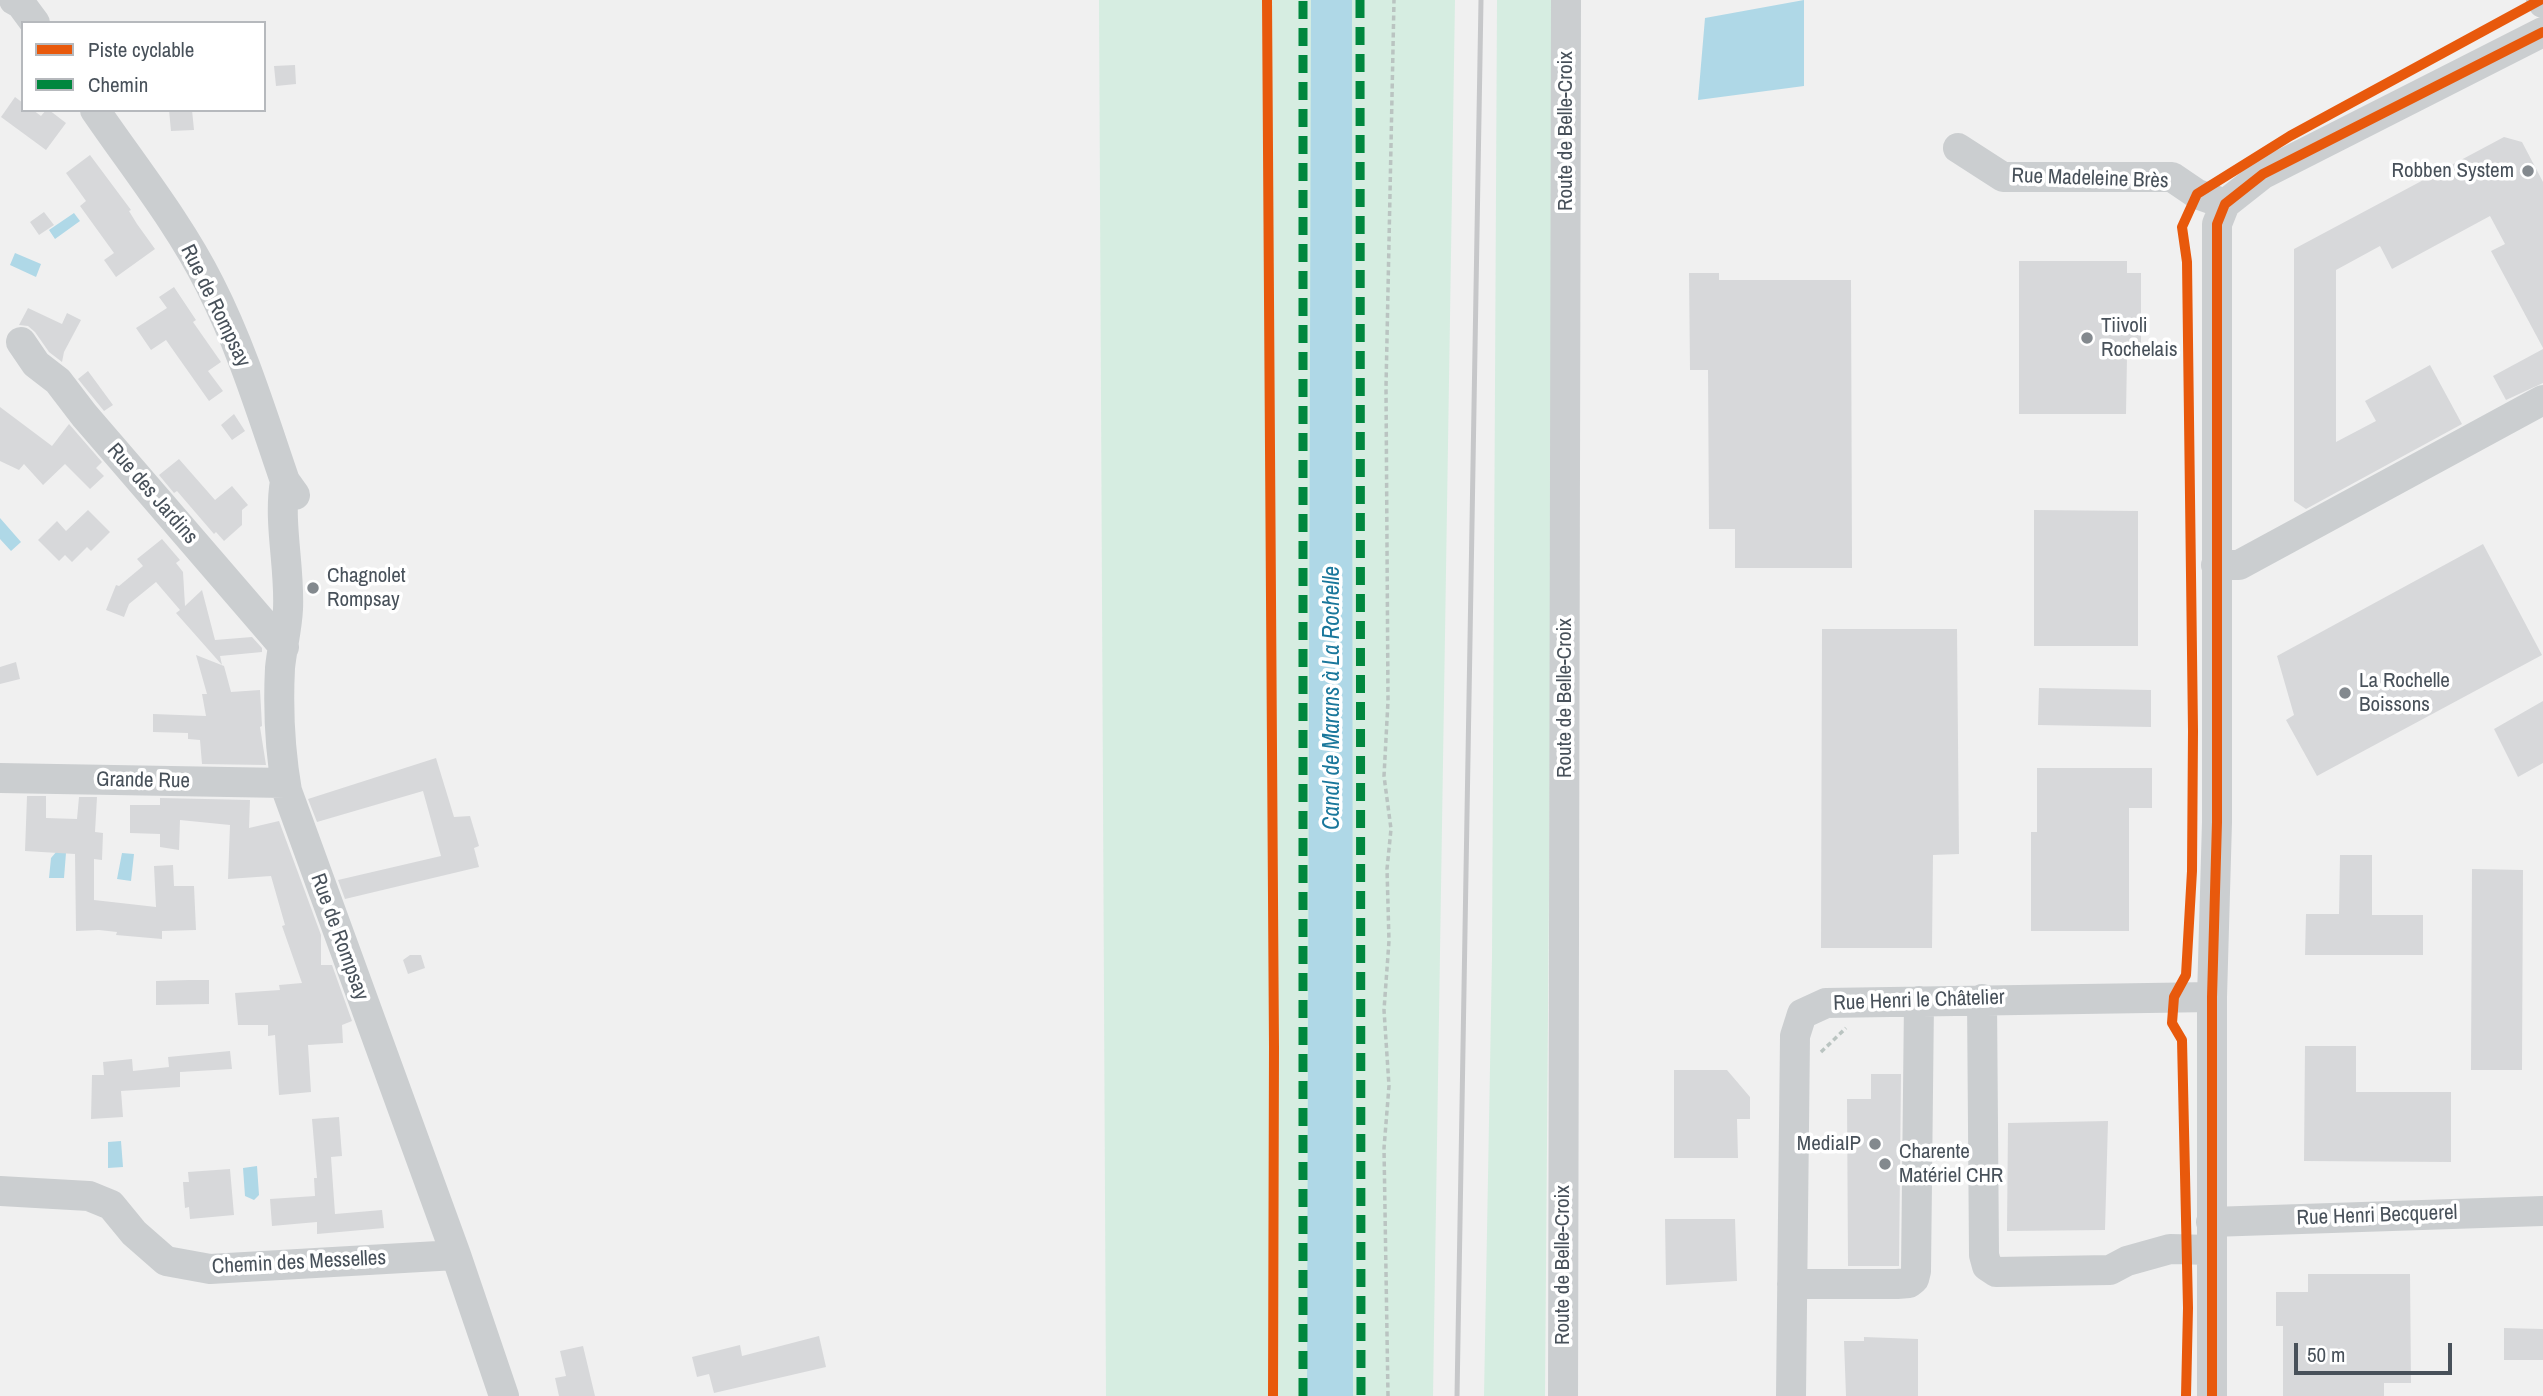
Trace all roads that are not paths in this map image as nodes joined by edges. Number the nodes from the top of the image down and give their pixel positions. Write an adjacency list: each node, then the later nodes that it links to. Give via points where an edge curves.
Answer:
1 (14, 0): 3 (street)
2 (1566, 0): 23 (street, Route de Belle-Croix)
3 (34, 21)
4 (2543, 32): 7 (street, via 2263,174)
5 (95, 112): 11 (street, Rue de Rompsay, via 209,284 247,367 285,481 298,499 302,572 288,608)
6 (1958, 148): 7 (street, Rue Madeleine Brès, via 2003,177 2172,177 2197,194)
7 (2225, 204): 10 (street, via 2217,224)
8 (21, 342): 11 (street, Rue des Jardins)
9 (2543, 400): 10 (street, via 2239,565)
10 (2216, 565): 14 (street)
11 (284, 647): 13 (street, Rue de Rompsay, via 280,695)
12 (0, 778): 13 (street, Grande Rue)
13 (285, 783): 20 (street, Rue de Rompsay)
14 (2212, 997): 15 (street, Rue Henri le Châtelier); 19 (street)
15 (1982, 999): 16 (street, Rue Henri le Châtelier); 19 (street, Rue Henri Becquerel, via 1987,1266 1996,1272 2110,1270)
16 (1919, 1001): 21 (street, Rue Henri le Châtelier, via 1826,1003 1802,1014 1795,1036); 21 (street, via 1914,1279 1897,1284)
17 (0, 1191): 20 (street, Chemin des Messelles, via 89,1196 111,1205 166,1261 210,1269)
18 (2543, 1211): 19 (street, Rue Henri Becquerel)
19 (2212, 1236): 25 (street)
20 (456, 1255): 22 (street, Rue de Rompsay)
21 (1792, 1284): 24 (street, Rue Henri le Châtelier)
22 (504, 1396)
23 (1563, 1396)
24 (1791, 1396)
25 (2212, 1396)

